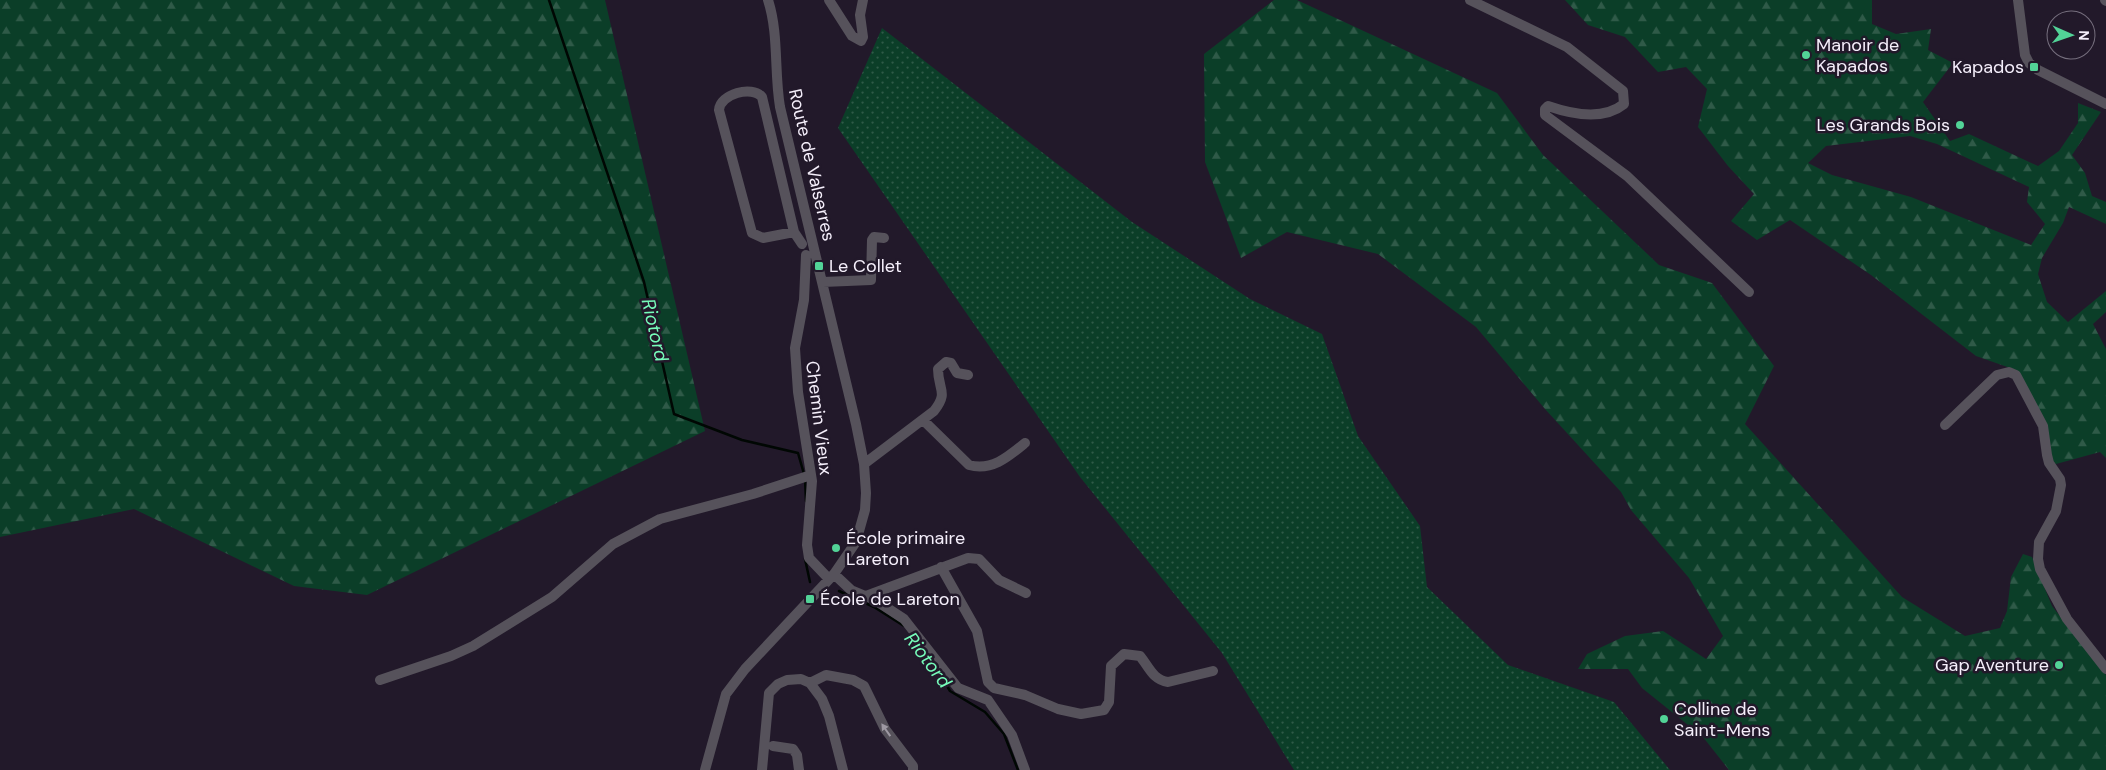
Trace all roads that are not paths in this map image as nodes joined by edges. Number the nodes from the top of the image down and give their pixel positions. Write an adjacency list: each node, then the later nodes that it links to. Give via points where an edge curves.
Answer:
1 (768, 0): 8 (street, Route de Valserres, via 774,28 780,107)
2 (829, 0): 3 (street, via 852,36 860,41 863,37 860,15)
3 (863, 0)
4 (1470, 0): 13 (street, via 1567,48 1623,91 1624,104 1619,108 1583,116 1548,106 1545,115 1627,176)
5 (2018, 0): 6 (street, via 2025,55 2030,63)
6 (2106, 104)
7 (794, 232): 7 (street, via 762,97 755,92 746,92 725,99 719,110 752,233 763,238); 10 (street)
8 (812, 237): 10 (street); 11 (street, Route de Valserres)
9 (884, 238): 12 (street, via 874,237 872,240 871,280)
10 (802, 244): 11 (street, via 802,250)
11 (811, 255): 12 (street, Route de Valserres); 19 (street, Chemin Vieux, via 795,348)
12 (823, 282): 18 (street, Route de Valserres)
13 (1749, 292)
14 (968, 374): 15 (street, via 957,373 951,363 946,362 938,369 942,400)
15 (923, 420): 17 (street, via 969,465 977,467 987,467 1008,458); 18 (street)
16 (1945, 425): 24 (street, via 1997,375 2009,372 2016,375 2043,426 2049,463 2061,485 2056,511 2039,542 2040,568 2068,619)
17 (1025, 443)
18 (864, 464): 21 (street, Route de Valserres, via 866,492 856,542)
19 (807, 476): 21 (street, Chemin Vieux, via 809,558); 26 (street, via 660,519 612,544 552,597 473,646)
20 (941, 568): 22 (street, via 968,558 979,559 999,580); 23 (street); 25 (street, via 977,631 988,682 994,688 1025,695 1058,709 1094,713 1104,710 1109,702 1110,666 1124,654 1140,656 1155,678 1161,681)
21 (831, 576): 23 (street, Chemin Vieux); 29 (street, Route de Valserres, via 726,694)
22 (1026, 593)
23 (866, 596): 34 (street, Chemin Vieux, via 904,618 958,688 988,700 1012,735)
24 (2106, 669)
25 (1213, 671)
26 (380, 680)
27 (810, 683): 30 (street, via 801,679 787,680 769,693); 32 (street, via 829,716); 33 (street, one-way to 27, via 878,717 864,686 842,676 826,676)
28 (773, 746): 31 (street, via 796,751)
29 (705, 770)
30 (762, 770)
31 (799, 770)
32 (843, 770)
33 (913, 770)
34 (1026, 770)

